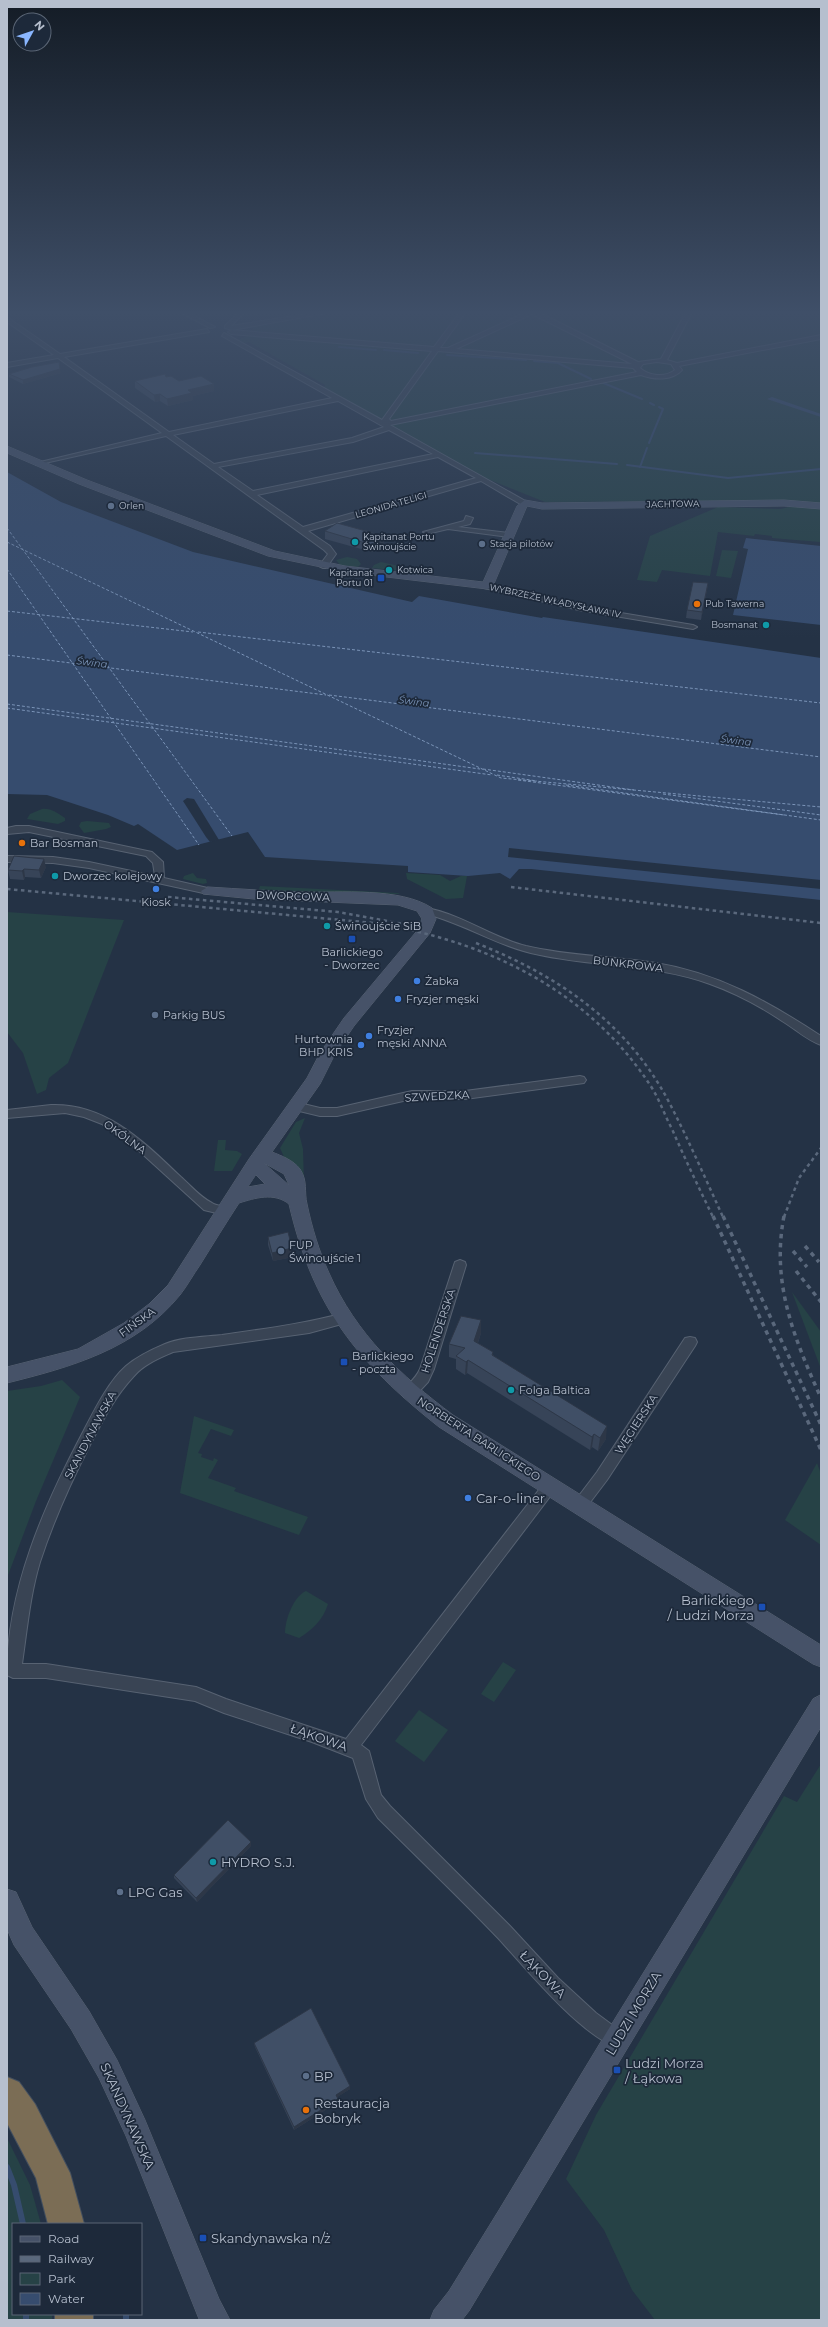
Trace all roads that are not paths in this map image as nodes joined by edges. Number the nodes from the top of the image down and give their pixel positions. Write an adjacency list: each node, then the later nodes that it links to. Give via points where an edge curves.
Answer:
1 (148, 421): 7 (street)
2 (233, 421): 7 (street)
3 (380, 421): 6 (street)
4 (385, 421): 6 (street)
5 (410, 421): 6 (street)
6 (389, 425): 9 (street); 11 (street, via 352,440)
7 (167, 434): 10 (street); 11 (street)
8 (7, 449): 10 (street, WYBRZEŻE WŁADYSŁAWA IV)
9 (439, 455): 12 (street); 13 (street)
10 (38, 464): 21 (street, WYBRZEŻE WŁADYSŁAWA IV, via 246,545)
11 (212, 466): 13 (street)
12 (481, 479): 14 (street); 18 (street, LEONIDA TELIGI)
13 (251, 494): 18 (street)
14 (525, 503): 15 (street, JACHTOWA, via 542,506 784,503); 20 (street)
15 (821, 506)
16 (469, 518): 17 (street, via 467,522)
17 (450, 526): 19 (street); 20 (street)
18 (302, 530): 21 (street, via 331,552 331,557)
19 (426, 532)
20 (509, 535): 22 (street)
21 (323, 566): 22 (street, WYBRZEŻE WŁADYSŁAWA IV)
22 (488, 586): 23 (street, WYBRZEŻE WŁADYSŁAWA IV, via 579,608)
23 (693, 627)
24 (7, 831): 26 (street, via 29,830 149,854 158,862 160,877)
25 (7, 858): 26 (street, DWORCOWA, via 89,865)
26 (157, 881): 27 (street, DWORCOWA)
27 (208, 891): 28 (street, DWORCOWA, via 388,899 412,903)
28 (427, 911): 29 (street, BUNKROWA, via 457,918 494,938 521,948 690,973 760,1001); 31 (street, via 429,919 423,933 349,1022)
29 (821, 1041)
30 (580, 1080): 31 (street, SZWEDZKA, via 464,1095 412,1096 337,1112 320,1112)
31 (295, 1106): 33 (street)
32 (7, 1114): 35 (street, OKÓLNA, via 64,1109 94,1116 123,1133 208,1207)
33 (258, 1158): 34 (street, via 266,1175); 35 (street)
34 (292, 1197): 35 (street, via 260,1190); 37 (street, NORBERTA BARLICKIEGO, via 320,1276)
35 (230, 1204): 39 (street, FIŃSKA, via 174,1290 131,1328 85,1354 56,1364)
36 (460, 1264): 40 (street, HOLENDERSKA, via 427,1368 421,1382)
37 (344, 1318): 40 (street, NORBERTA BARLICKIEGO, via 384,1369); 44 (street, SKANDYNAWSKA, via 309,1328 171,1348 149,1357 130,1371 112,1392 91,1430 68,1474 47,1526 33,1562 22,1603)
38 (690, 1342): 42 (street, WĘGIERSKA, via 602,1476)
39 (7, 1375)
40 (409, 1393): 41 (street, NORBERTA BARLICKIEGO, via 446,1420)
41 (550, 1486): 42 (street, NORBERTA BARLICKIEGO); 46 (street)
42 (580, 1505): 43 (street, NORBERTA BARLICKIEGO)
43 (821, 1657)
44 (13, 1671): 46 (street, ŁĄKOWA, via 46,1671 196,1694 224,1706)
45 (821, 1706): 49 (street, LUDZI MORZA)
46 (350, 1747): 49 (street, ŁĄKOWA, via 363,1757 374,1799 384,1812 552,1984 586,2016)
47 (7, 1901): 48 (street, SKANDYNAWSKA)
48 (15, 1930): 52 (street, SKANDYNAWSKA, via 80,2020 108,2069 136,2130)
49 (617, 2039): 53 (street, LUDZI MORZA, via 509,2220 459,2301)
50 (7, 2094): 51 (highway, via 23,2116 52,2173)
51 (66, 2223)
52 (212, 2316)
53 (444, 2320)

